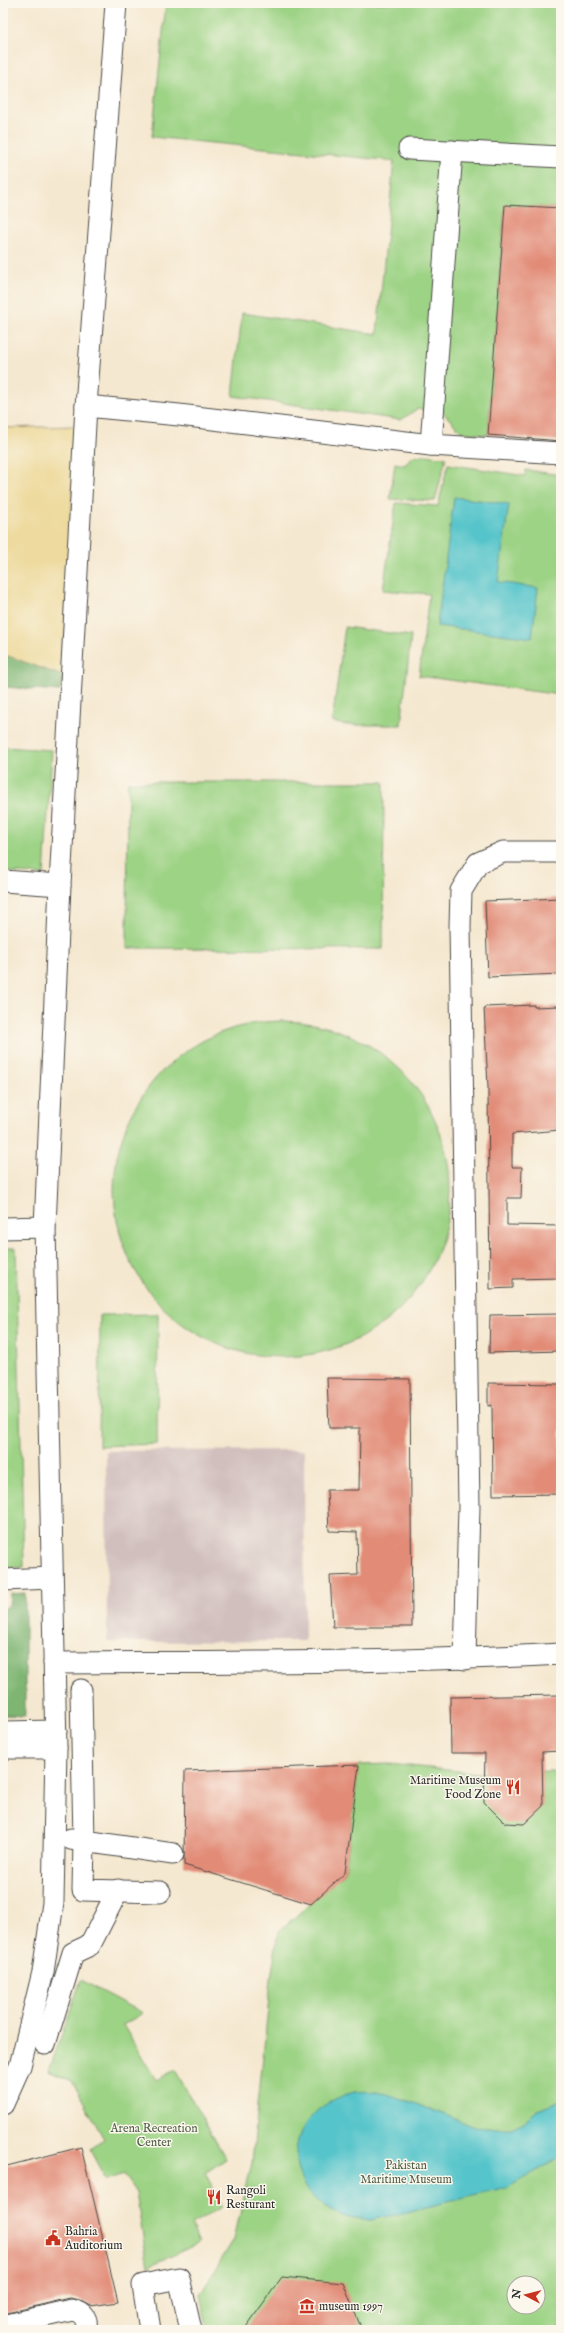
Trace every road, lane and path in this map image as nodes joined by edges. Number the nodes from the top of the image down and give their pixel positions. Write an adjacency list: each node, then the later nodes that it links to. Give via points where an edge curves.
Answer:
1 (116, 3): 5 (street)
2 (409, 149): 3 (street)
3 (452, 151): 4 (street); 6 (street)
4 (561, 157)
5 (86, 406): 6 (street); 10 (street)
6 (431, 445): 7 (street)
7 (561, 453)
8 (561, 852): 16 (street, via 503,852 478,863 461,891 469,1507)
9 (3, 881): 10 (street)
10 (60, 885): 11 (street)
11 (45, 1227): 12 (street); 13 (street)
12 (3, 1228)
13 (52, 1578): 14 (street); 17 (street)
14 (3, 1580)
15 (561, 1654): 16 (street)
16 (464, 1659): 17 (street)
17 (54, 1664): 20 (street)
18 (81, 1690): 23 (street)
19 (3, 1732): 20 (street)
20 (56, 1740): 21 (street); 22 (street)
21 (3, 1748)
22 (54, 1836): 23 (street); 28 (street, via 53,1903 43,1972 20,2066)
23 (84, 1841): 24 (street); 25 (street, via 83,1890)
24 (173, 1854)
25 (118, 1890): 26 (street); 27 (street, via 90,1945 73,1953)
26 (160, 1892)
27 (45, 2044)
28 (3, 2104)
29 (3, 2326): 30 (street, via 72,2310 85,2317)
30 (85, 2330)
31 (150, 2330): 32 (street, via 143,2285 179,2278)
32 (191, 2330)

